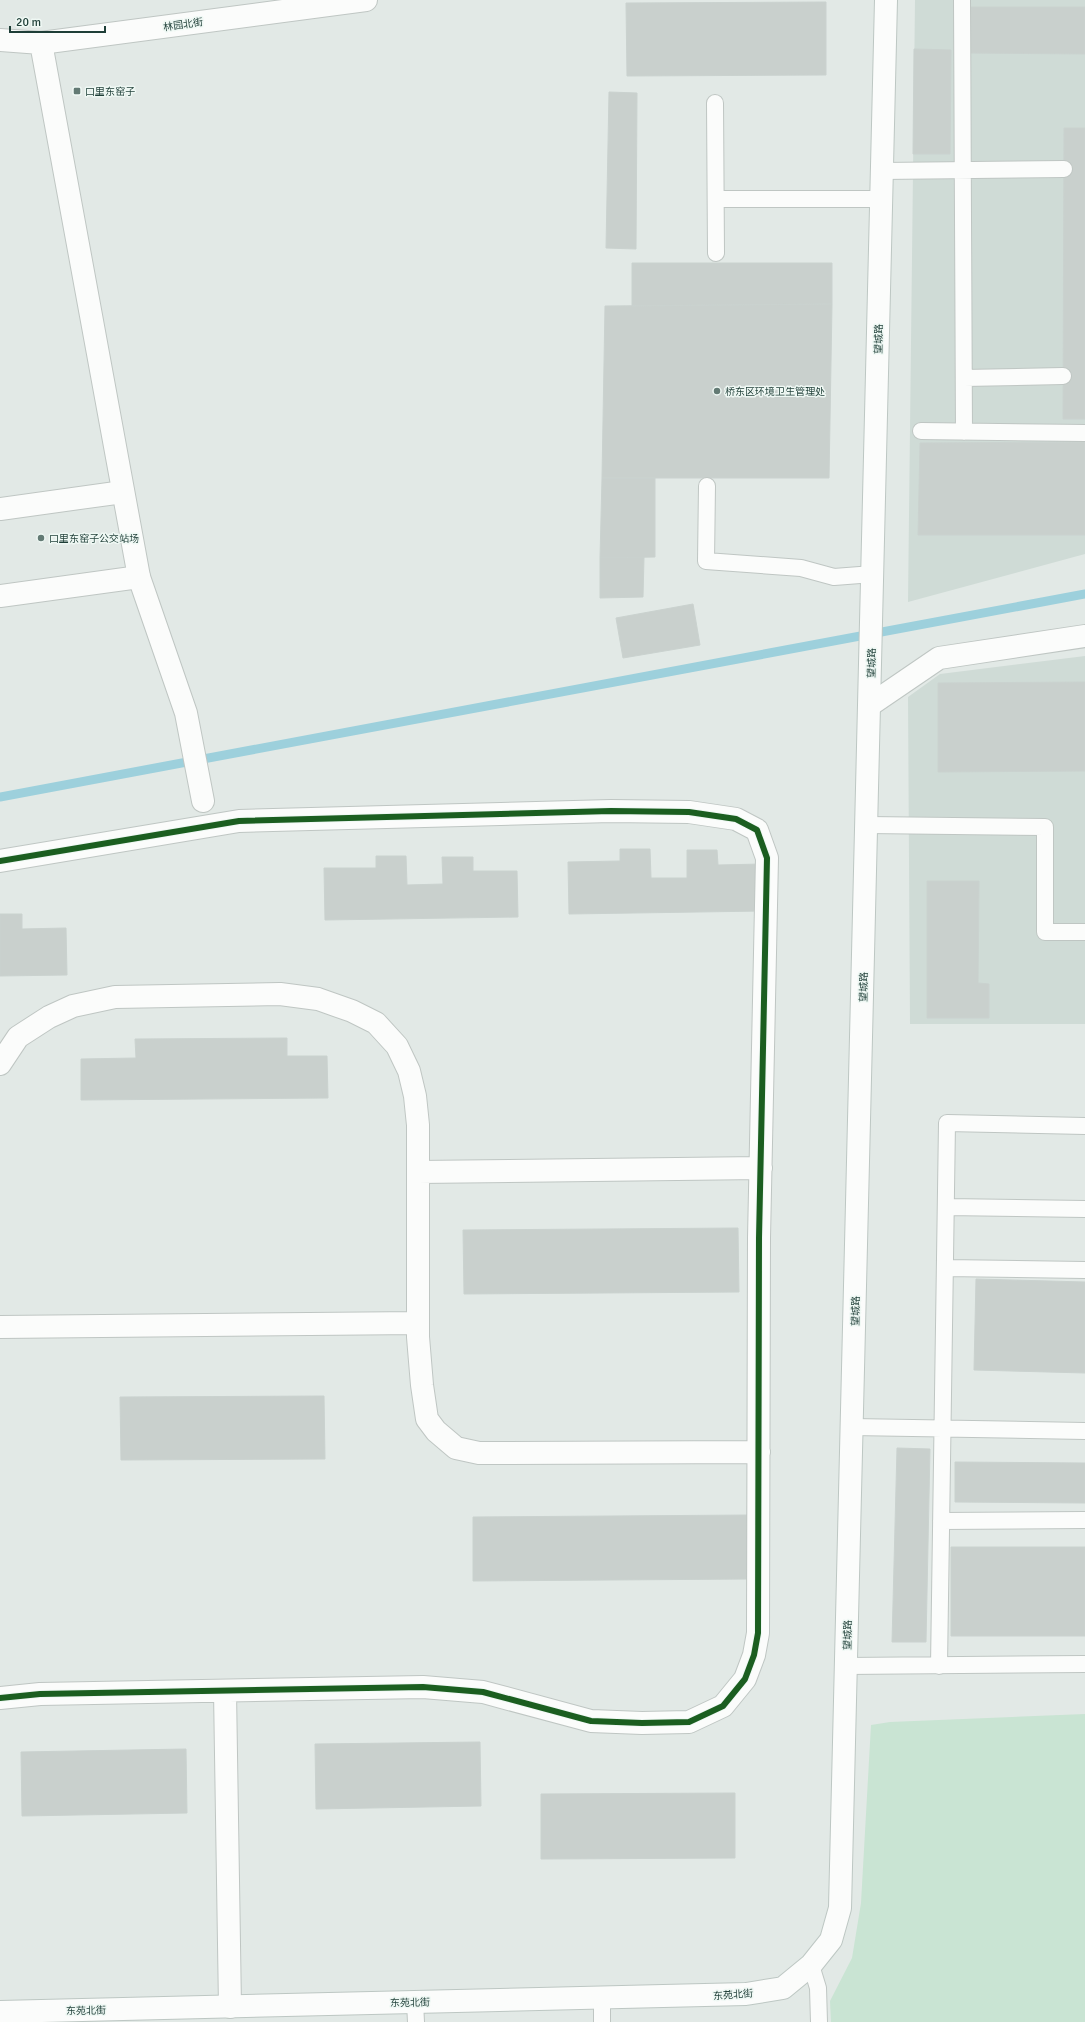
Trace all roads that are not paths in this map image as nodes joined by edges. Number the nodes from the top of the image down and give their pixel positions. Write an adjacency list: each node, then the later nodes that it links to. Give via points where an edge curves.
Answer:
1 (366, 0): 5 (street, 林园北街)
2 (886, 0): 8 (street, 望城路)
3 (962, 0): 9 (lane)
4 (0, 40): 5 (street, 林园北街)
5 (41, 43): 19 (street)
6 (715, 103): 10 (lane)
7 (1064, 169): 9 (lane)
8 (882, 171): 9 (lane); 11 (street, 望城路)
9 (963, 171): 14 (lane)
10 (716, 199): 11 (lane); 12 (lane)
11 (882, 199): 22 (street, 望城路)
12 (716, 253)
13 (1063, 376): 14 (lane)
14 (964, 378): 16 (lane)
15 (921, 431): 16 (lane)
16 (964, 432): 17 (lane)
17 (1085, 433)
18 (707, 486): 22 (lane, via 706,561 802,568 834,577)
19 (123, 492): 20 (street); 21 (street)
20 (0, 509)
21 (139, 577): 23 (street); 27 (street, via 186,714)
22 (873, 577): 25 (street, 望城路)
23 (0, 596)
24 (1085, 636): 25 (street, via 939,658)
25 (870, 705): 26 (street, 望城路)
26 (867, 825): 29 (lane, via 1045,827 1045,932); 40 (street, 望城路)
27 (209, 826): 28 (street); 32 (street, via 247,821 627,811 689,812 736,819 757,830 767,858)
28 (0, 861)
29 (1085, 932)
30 (0, 1064): 33 (street, via 18,1037 49,1017 80,1005 131,997 280,994 318,999 376,1023 397,1046 409,1071 415,1096)
31 (1085, 1126): 34 (lane, via 947,1123)
32 (761, 1168): 33 (street); 43 (street)
33 (418, 1172): 38 (street)
34 (946, 1207): 35 (lane); 36 (lane)
35 (1085, 1209)
36 (945, 1268): 37 (lane); 41 (lane)
37 (1085, 1270)
38 (418, 1323): 39 (street); 43 (street, via 427,1419 436,1431 456,1448 479,1452)
39 (0, 1327)
40 (852, 1427): 41 (lane); 47 (street, 望城路)
41 (943, 1430): 42 (lane); 45 (lane)
42 (1085, 1431)
43 (759, 1452): 49 (street, via 758,1633 754,1655 745,1679 724,1706 689,1722 591,1721 482,1692 423,1687)
44 (1085, 1520): 45 (lane)
45 (941, 1521): 48 (lane)
46 (1085, 1664): 48 (lane)
47 (846, 1666): 48 (lane); 51 (street, 望城路, via 840,1908 831,1940)
48 (939, 1666)
49 (225, 1691): 50 (street, via 40,1694); 53 (street)
50 (0, 1698)
51 (811, 1965): 52 (street, 东苑北街, via 783,1988 746,1994); 57 (lane, via 818,1988)
52 (602, 1998): 55 (street, 东苑北街); 56 (lane)
53 (230, 2007): 54 (street, 东苑北街); 55 (street, 东苑北街)
54 (0, 2012)
55 (415, 2012)
56 (602, 2022)
57 (819, 2022)

